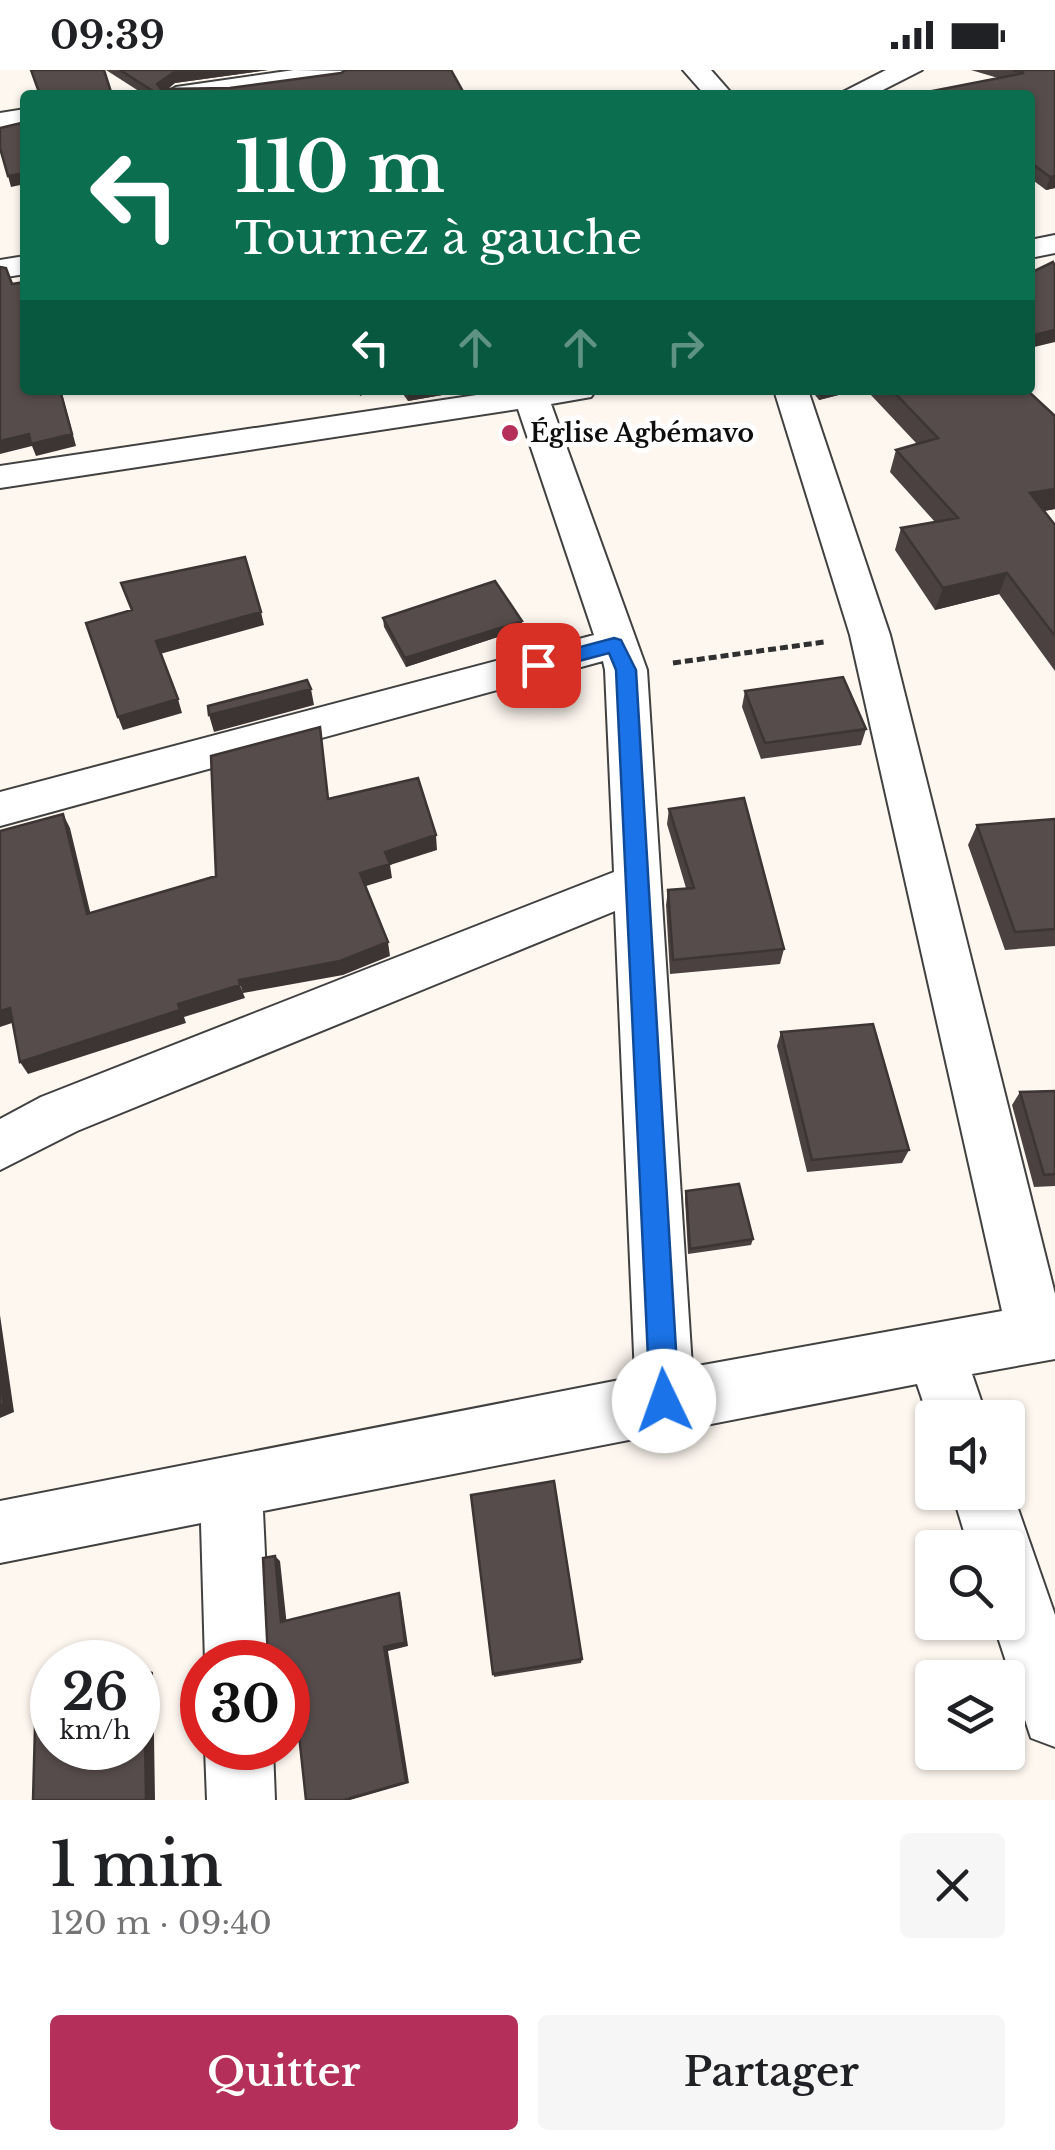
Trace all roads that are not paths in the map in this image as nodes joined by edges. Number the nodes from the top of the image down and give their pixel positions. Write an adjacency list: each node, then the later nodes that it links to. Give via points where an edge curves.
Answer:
1 (342, 70): 4 (street)
2 (696, 70): 5 (street)
3 (909, 70): 6 (street)
4 (209, 90)
5 (715, 90)
6 (862, 90)
7 (525, 395): 10 (street)
8 (531, 395): 11 (street)
9 (793, 395): 15 (street, via 870,635)
10 (0, 477)
11 (620, 657): 12 (street); 13 (street)
12 (0, 809)
13 (638, 882): 14 (street, via 59,1114); 18 (street)
14 (0, 1146)
15 (1046, 1332): 16 (street)
16 (936, 1353): 17 (street); 18 (street)
17 (952, 1400)
18 (664, 1401): 19 (street)
19 (231, 1490): 20 (street); 22 (street)
20 (0, 1532)
21 (1025, 1622): 23 (street)
22 (236, 1640)
23 (1055, 1714)
24 (240, 1770): 25 (street)
25 (241, 1800)

